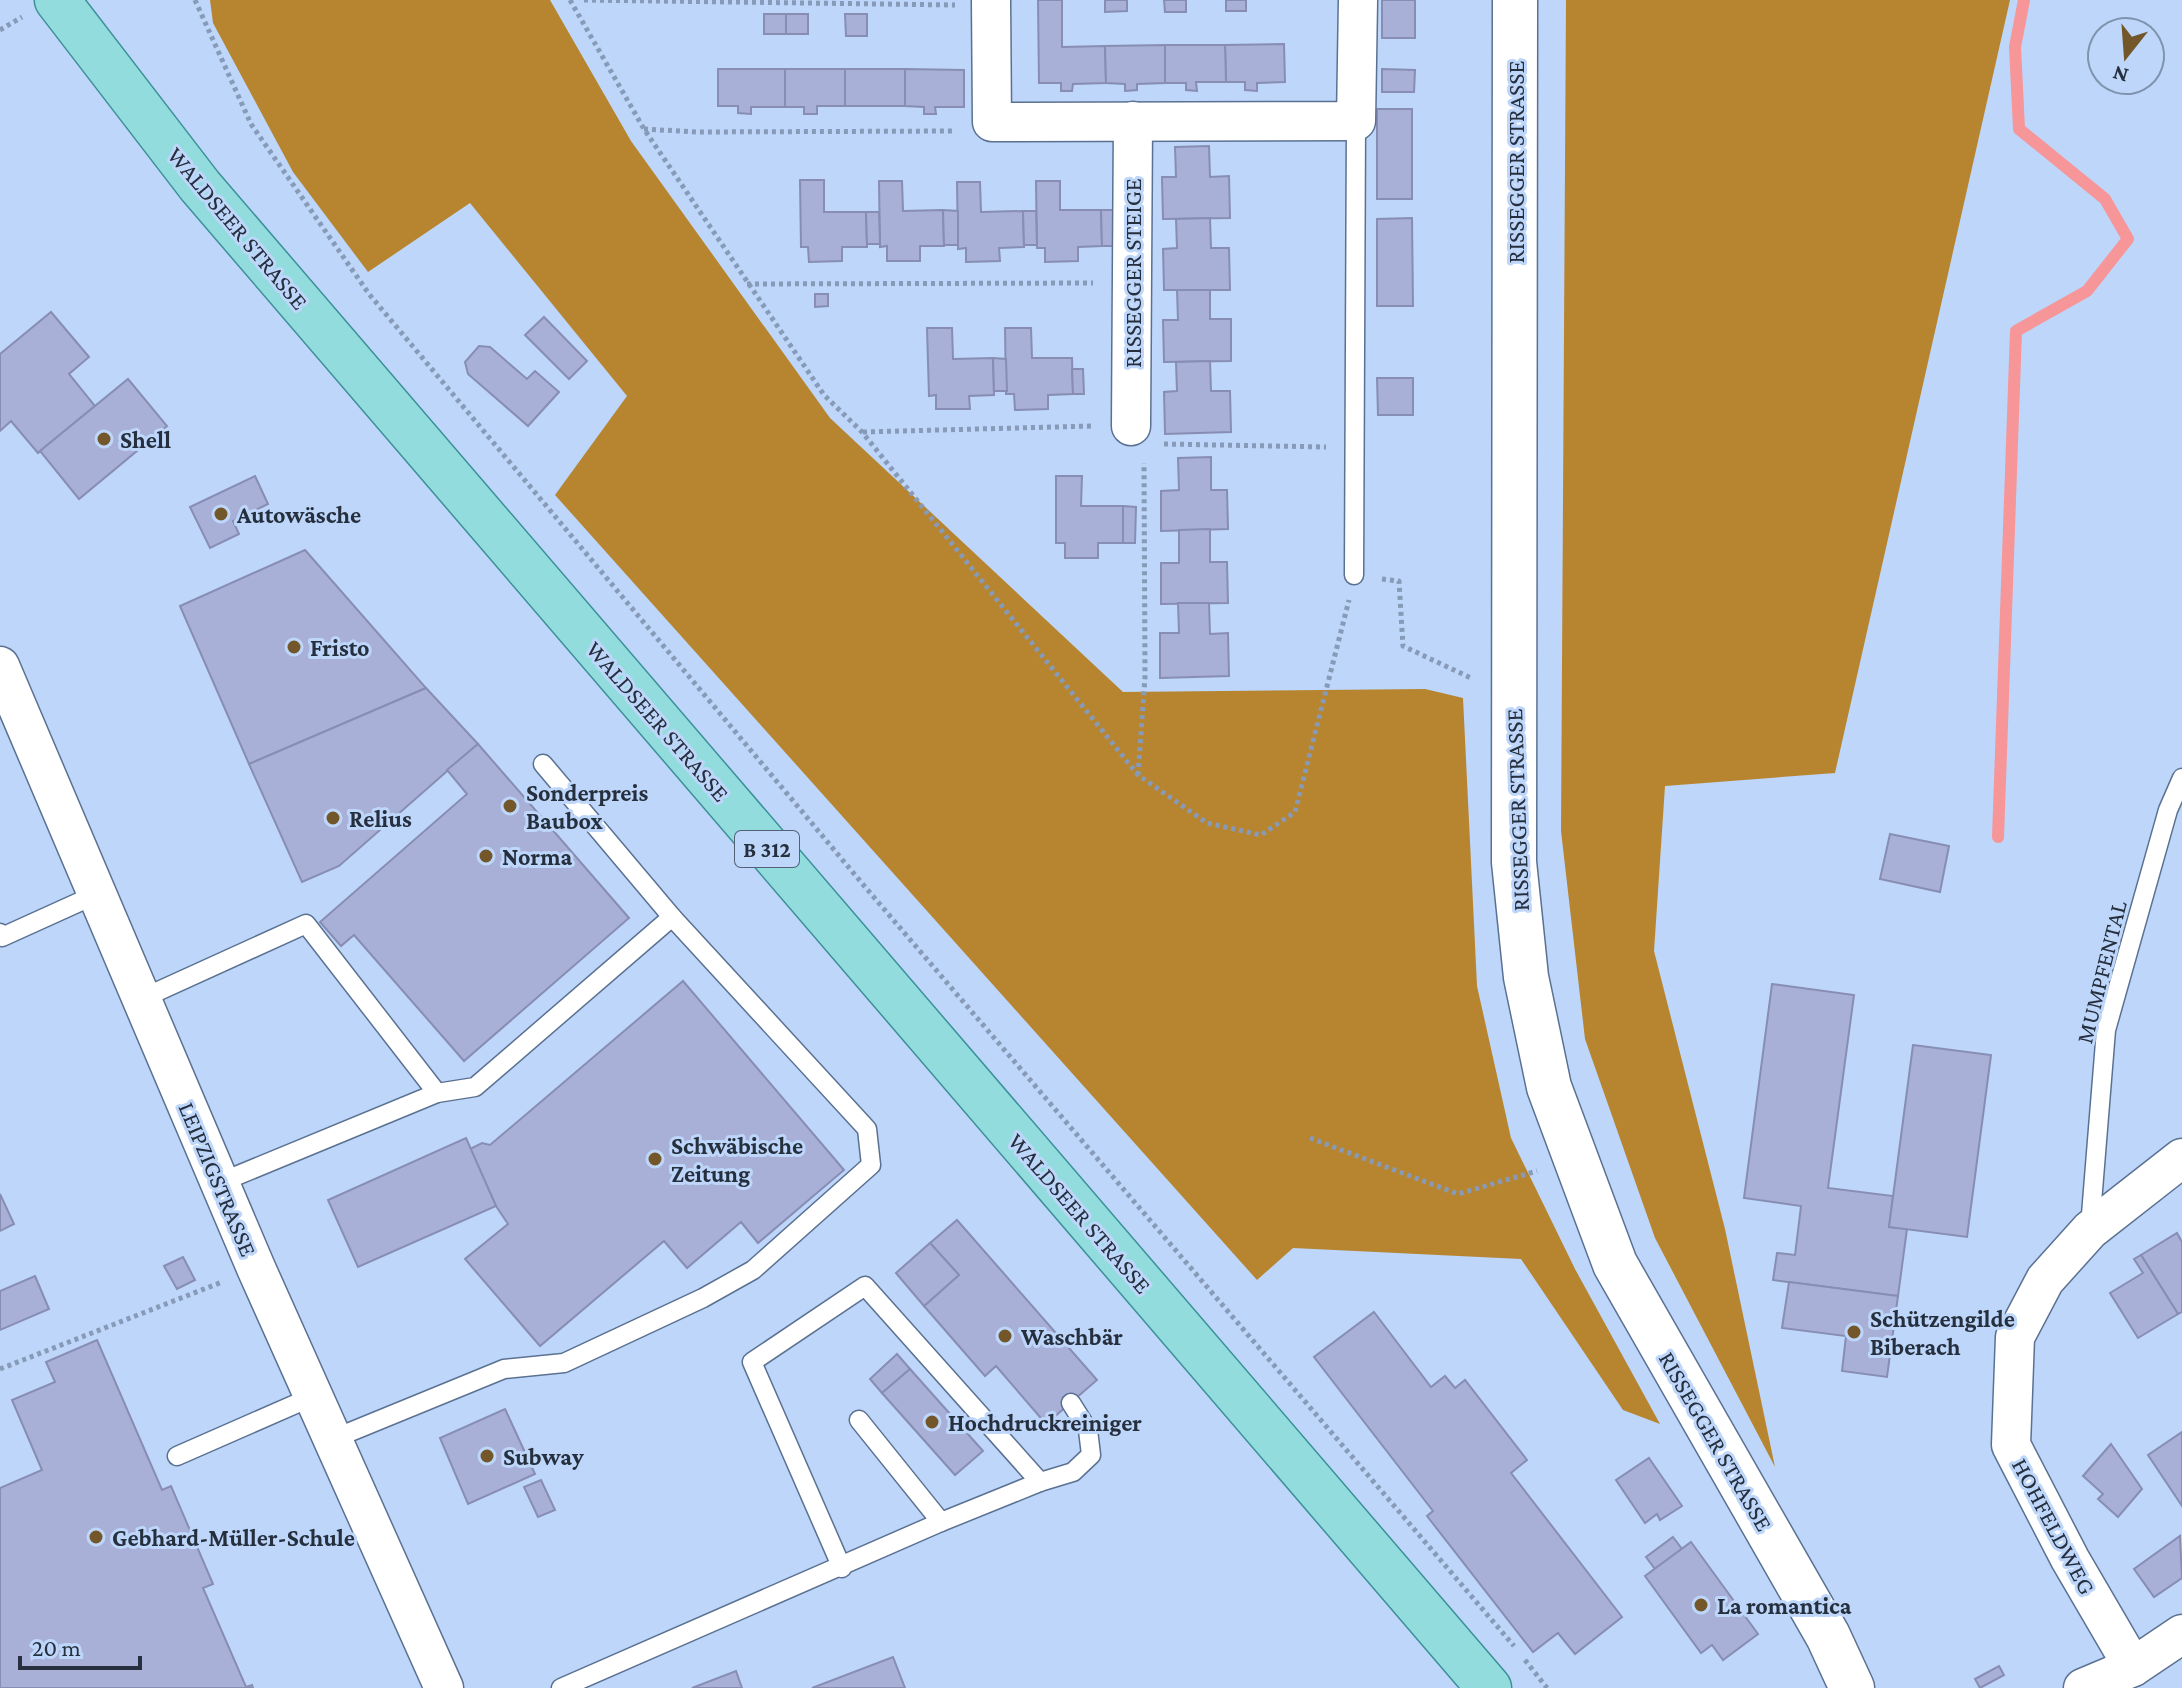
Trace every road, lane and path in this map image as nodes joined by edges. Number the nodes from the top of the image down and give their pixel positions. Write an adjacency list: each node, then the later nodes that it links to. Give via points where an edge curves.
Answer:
1 (57, 0): 48 (main road, WALDSEER STRASSE / B 312, via 200,186)
2 (195, 0): 49 (path, via 251,124 369,294)
3 (570, 0): 11 (path)
4 (584, 0): 7 (path)
5 (1358, 0): 9 (street)
6 (1515, 0): 50 (street, RISSEGGER STRASSE, via 1514,862 1526,977 1549,1087 1615,1264 1828,1636)
7 (991, 3): 10 (street)
8 (1133, 121): 9 (street); 10 (street); 12 (street, RISSEGGER STEIGE)
9 (1356, 121): 16 (lane)
10 (992, 122): 11 (path, via 975,131)
11 (644, 129): 13 (path)
12 (1132, 283): 13 (path); 15 (street, RISSEGGER STEIGE)
13 (746, 284): 14 (path, via 824,395)
14 (862, 432): 15 (path); 22 (path)
15 (1137, 435): 16 (path); 22 (path, via 1145,677)
16 (1355, 448): 17 (lane)
17 (1354, 575): 22 (path, via 1295,812 1261,835 1207,823)
18 (1399, 581): 20 (path, via 1403,646)
19 (1, 673): 24 (street, LEIPZIGSTRASSE)
20 (1483, 683)
21 (543, 764): 25 (lane)
22 (1138, 775)
23 (2182, 778): 33 (lane, MUMPFENTAL, via 2168,810 2106,1030)
24 (97, 894): 26 (lane, via 2,937); 27 (street, LEIPZIGSTRASSE)
25 (672, 917): 28 (lane, via 475,1087); 39 (lane, via 867,1129 871,1165 753,1270 703,1298 564,1363 504,1369)
26 (0, 933)
27 (141, 999): 28 (lane, via 306,924); 32 (street, LEIPZIGSTRASSE)
28 (437, 1093): 32 (lane)
29 (1310, 1138): 31 (path, via 1458,1194)
30 (2182, 1158): 33 (street, HOHFELDWEG)
31 (1542, 1170)
32 (219, 1183): 34 (street, LEIPZIGSTRASSE)
33 (2090, 1230): 45 (street, HOHFELDWEG, via 2045,1280 2015,1337 2011,1445)
34 (256, 1268): 35 (path); 36 (street, LEIPZIGSTRASSE)
35 (0, 1369)
36 (314, 1396): 39 (street, LEIPZIGSTRASSE); 40 (lane)
37 (1071, 1403): 41 (lane, via 1088,1430 1091,1455 1073,1472)
38 (859, 1420): 42 (lane)
39 (333, 1439): 46 (street, LEIPZIGSTRASSE)
40 (177, 1456)
41 (1040, 1482): 42 (lane); 43 (lane, via 865,1286 752,1362)
42 (941, 1522): 43 (lane)
43 (842, 1568): 47 (lane)
44 (2182, 1634): 45 (street)
45 (2133, 1667): 51 (street)
46 (444, 1688)
47 (561, 1688)
48 (1489, 1688)
49 (1547, 1688)
50 (1852, 1688)
51 (2083, 1688)

